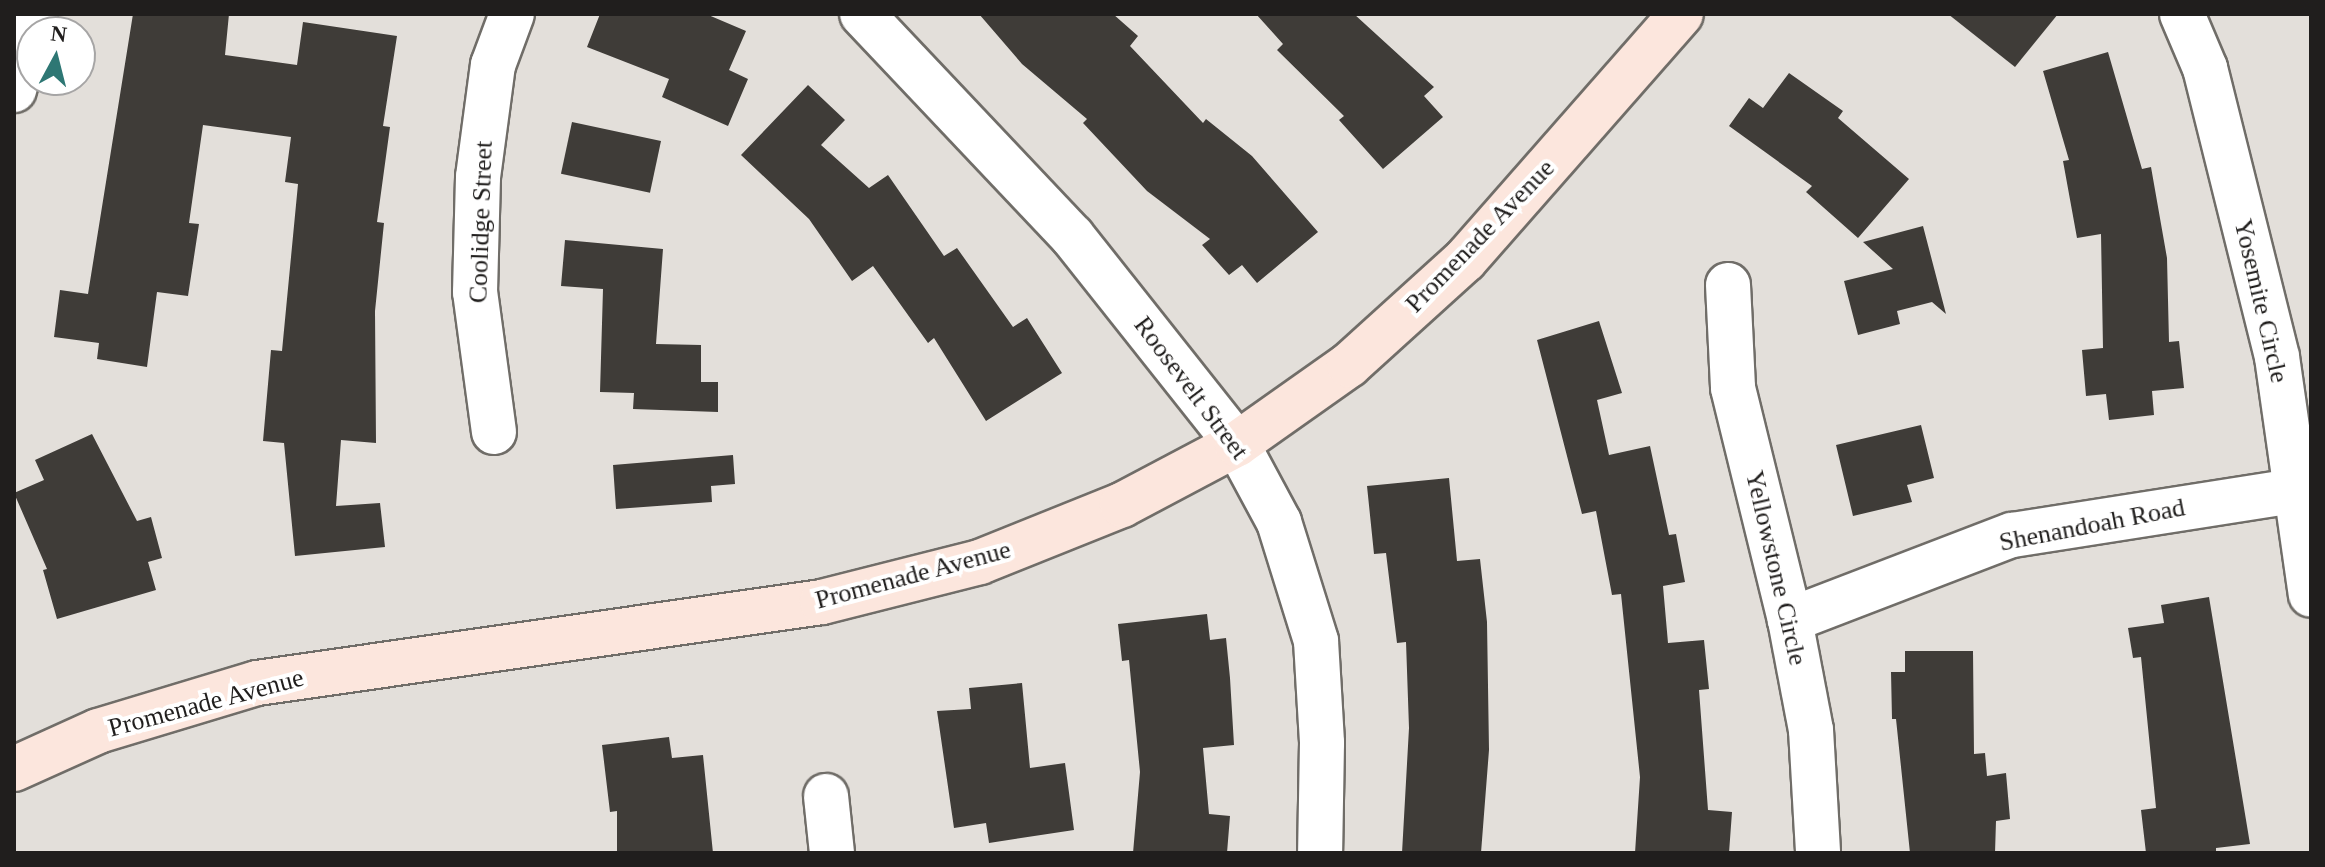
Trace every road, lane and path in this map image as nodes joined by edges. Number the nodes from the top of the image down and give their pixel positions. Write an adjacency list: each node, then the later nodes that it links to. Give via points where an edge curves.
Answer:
1 (35, 14): 6 (street)
2 (512, 14): 8 (street, Coolidge Street, via 493,65 478,177 475,292)
3 (862, 14): 9 (street, Roosevelt Street, via 1072,236)
4 (1681, 14): 9 (main road, Promenade Avenue, via 1465,260 1349,365)
5 (2182, 14): 10 (street, Yosemite Circle, via 2205,68 2273,342)
6 (14, 90)
7 (1728, 285): 12 (street, Yellowstone Circle, via 1733,388)
8 (494, 432)
9 (1237, 444): 13 (main road, Promenade Avenue, via 1122,505 980,562 822,602 257,683 98,731); 16 (street, Roosevelt Street, via 1279,522 1316,641 1322,743)
10 (2303, 489): 11 (street, Yosemite Circle); 12 (street, Shenandoah Road, via 2012,535)
11 (2311, 595)
12 (1790, 620): 17 (street, Yellowstone Circle, via 1811,730)
13 (14, 769)
14 (826, 796): 15 (street)
15 (832, 853)
16 (1320, 853)
17 (1818, 853)

